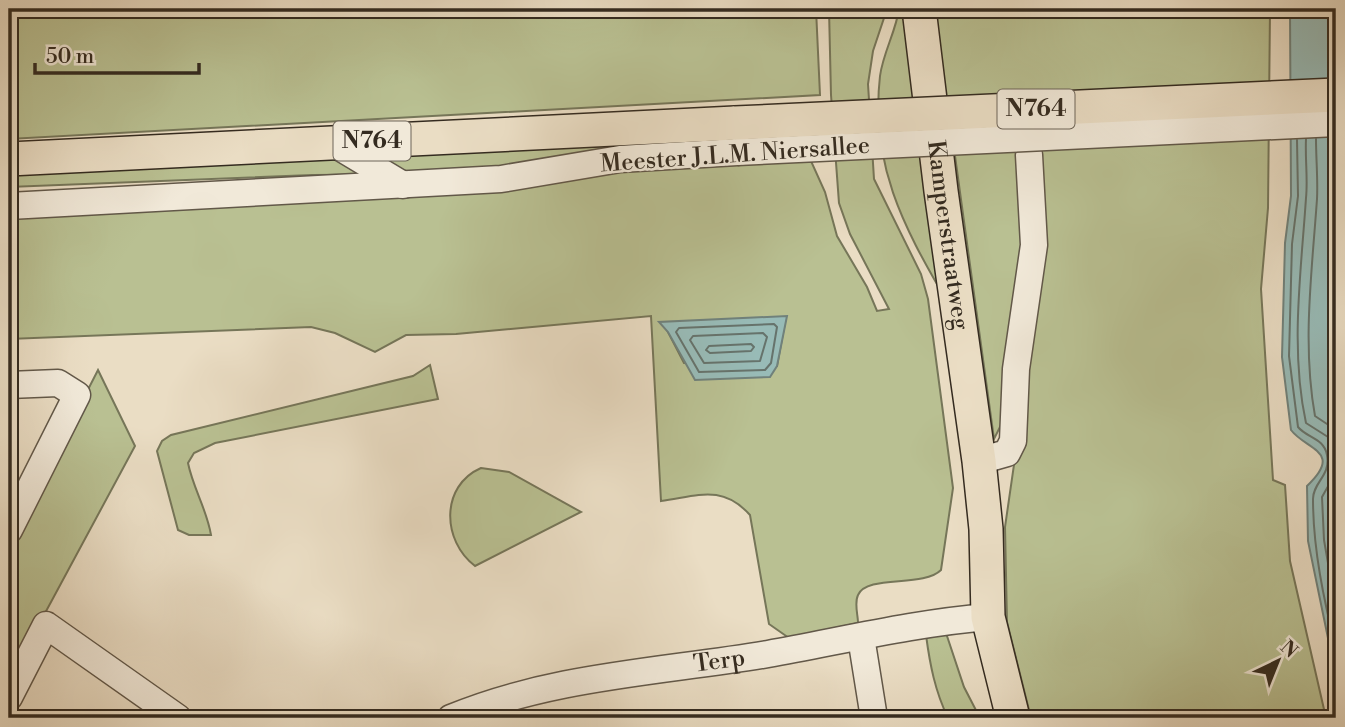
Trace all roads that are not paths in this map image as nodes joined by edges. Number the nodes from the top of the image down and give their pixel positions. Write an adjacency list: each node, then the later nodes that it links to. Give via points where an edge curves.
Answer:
1 (919, 9): 11 (main road, Kamperstraatweg)
2 (1336, 95): 4 (main road, Meester J.L.M. Niersallee / N764, bridge)
3 (1336, 123): 4 (street, Meester J.L.M. Niersallee, bridge)
4 (736, 138): 5 (main road, Meester J.L.M. Niersallee / N764); 8 (street, Meester J.L.M. Niersallee, via 501,179)
5 (333, 143): 7 (main road, Meester J.L.M. Niersallee / N764); 8 (street)
6 (1029, 155): 11 (street, via 1034,245 1016,369 1013,441 1007,453)
7 (9, 159)
8 (403, 185): 9 (street, Meester J.L.M. Niersallee)
9 (9, 206)
10 (9, 385): 12 (street, via 58,383 77,395)
11 (979, 461): 13 (main road, Kamperstraatweg)
12 (9, 530)
13 (988, 617): 14 (street, Terp); 19 (main road, Kamperstraatweg)
14 (860, 637): 17 (street, Terp, via 555,685 493,701); 18 (street)
15 (9, 697): 16 (street, via 46,625)
16 (178, 718)
17 (452, 718)
18 (874, 718)
19 (1013, 718)

